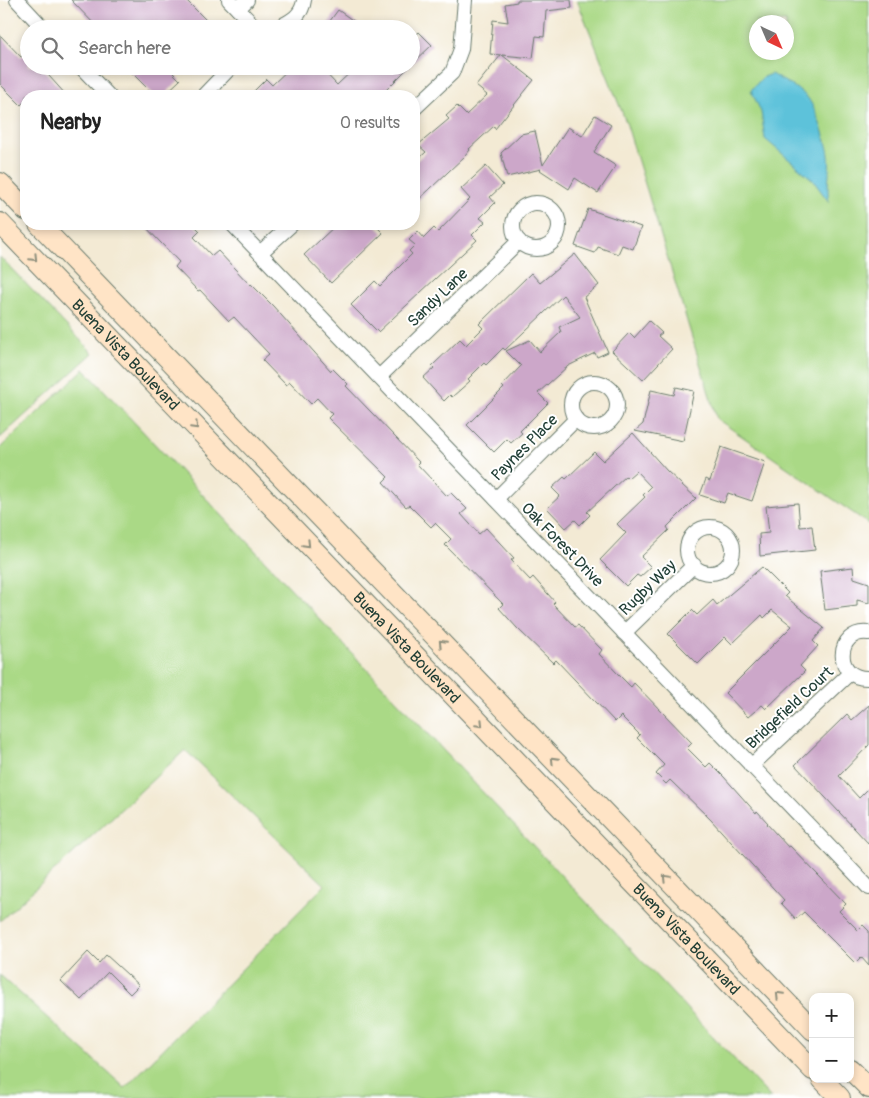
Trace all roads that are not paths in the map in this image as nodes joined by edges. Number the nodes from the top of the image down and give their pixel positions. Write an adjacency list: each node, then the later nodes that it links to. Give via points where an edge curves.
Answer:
1 (17, 0): 5 (street)
2 (304, 0): 7 (street, via 302,11)
3 (464, 0): 12 (street, via 460,49 452,73)
4 (238, 3): 6 (street)
5 (36, 20)
6 (250, 20)
7 (293, 20)
8 (89, 75): 10 (street)
9 (223, 75): 11 (street)
10 (103, 90)
11 (209, 90)
12 (420, 103)
13 (0, 183): 14 (main road)
14 (20, 204)
15 (0, 223): 22 (main road, Buena Vista Boulevard, one-way to 22)
16 (45, 230): 21 (main road, Buena Vista Boulevard)
17 (238, 230): 20 (street, Oak Forest Drive)
18 (285, 230): 20 (street)
19 (519, 241): 23 (street, Sandy Lane)
20 (260, 253): 23 (street, Oak Forest Drive)
21 (74, 260): 22 (main road); 33 (main road, Buena Vista Boulevard, one-way to 21)
22 (54, 280): 34 (main road, Buena Vista Boulevard, one-way to 34)
23 (379, 377): 25 (street, Oak Forest Drive)
24 (576, 419): 25 (street, Paynes Place)
25 (496, 499): 27 (street, Oak Forest Drive)
26 (694, 565): 27 (street, Rugby Way)
27 (624, 633): 31 (street, Oak Forest Drive)
28 (869, 633): 29 (street, Bridgefield Court, via 858,633 845,643 842,659)
29 (850, 673): 30 (street, Bridgefield Court); 31 (street, Bridgefield Court)
30 (869, 678)
31 (751, 766): 32 (street, Oak Forest Drive)
32 (869, 887)
33 (809, 1026)
34 (809, 1066)
35 (854, 1073): 37 (main road)
36 (826, 1083): 38 (main road)
37 (869, 1088)
38 (840, 1098)

